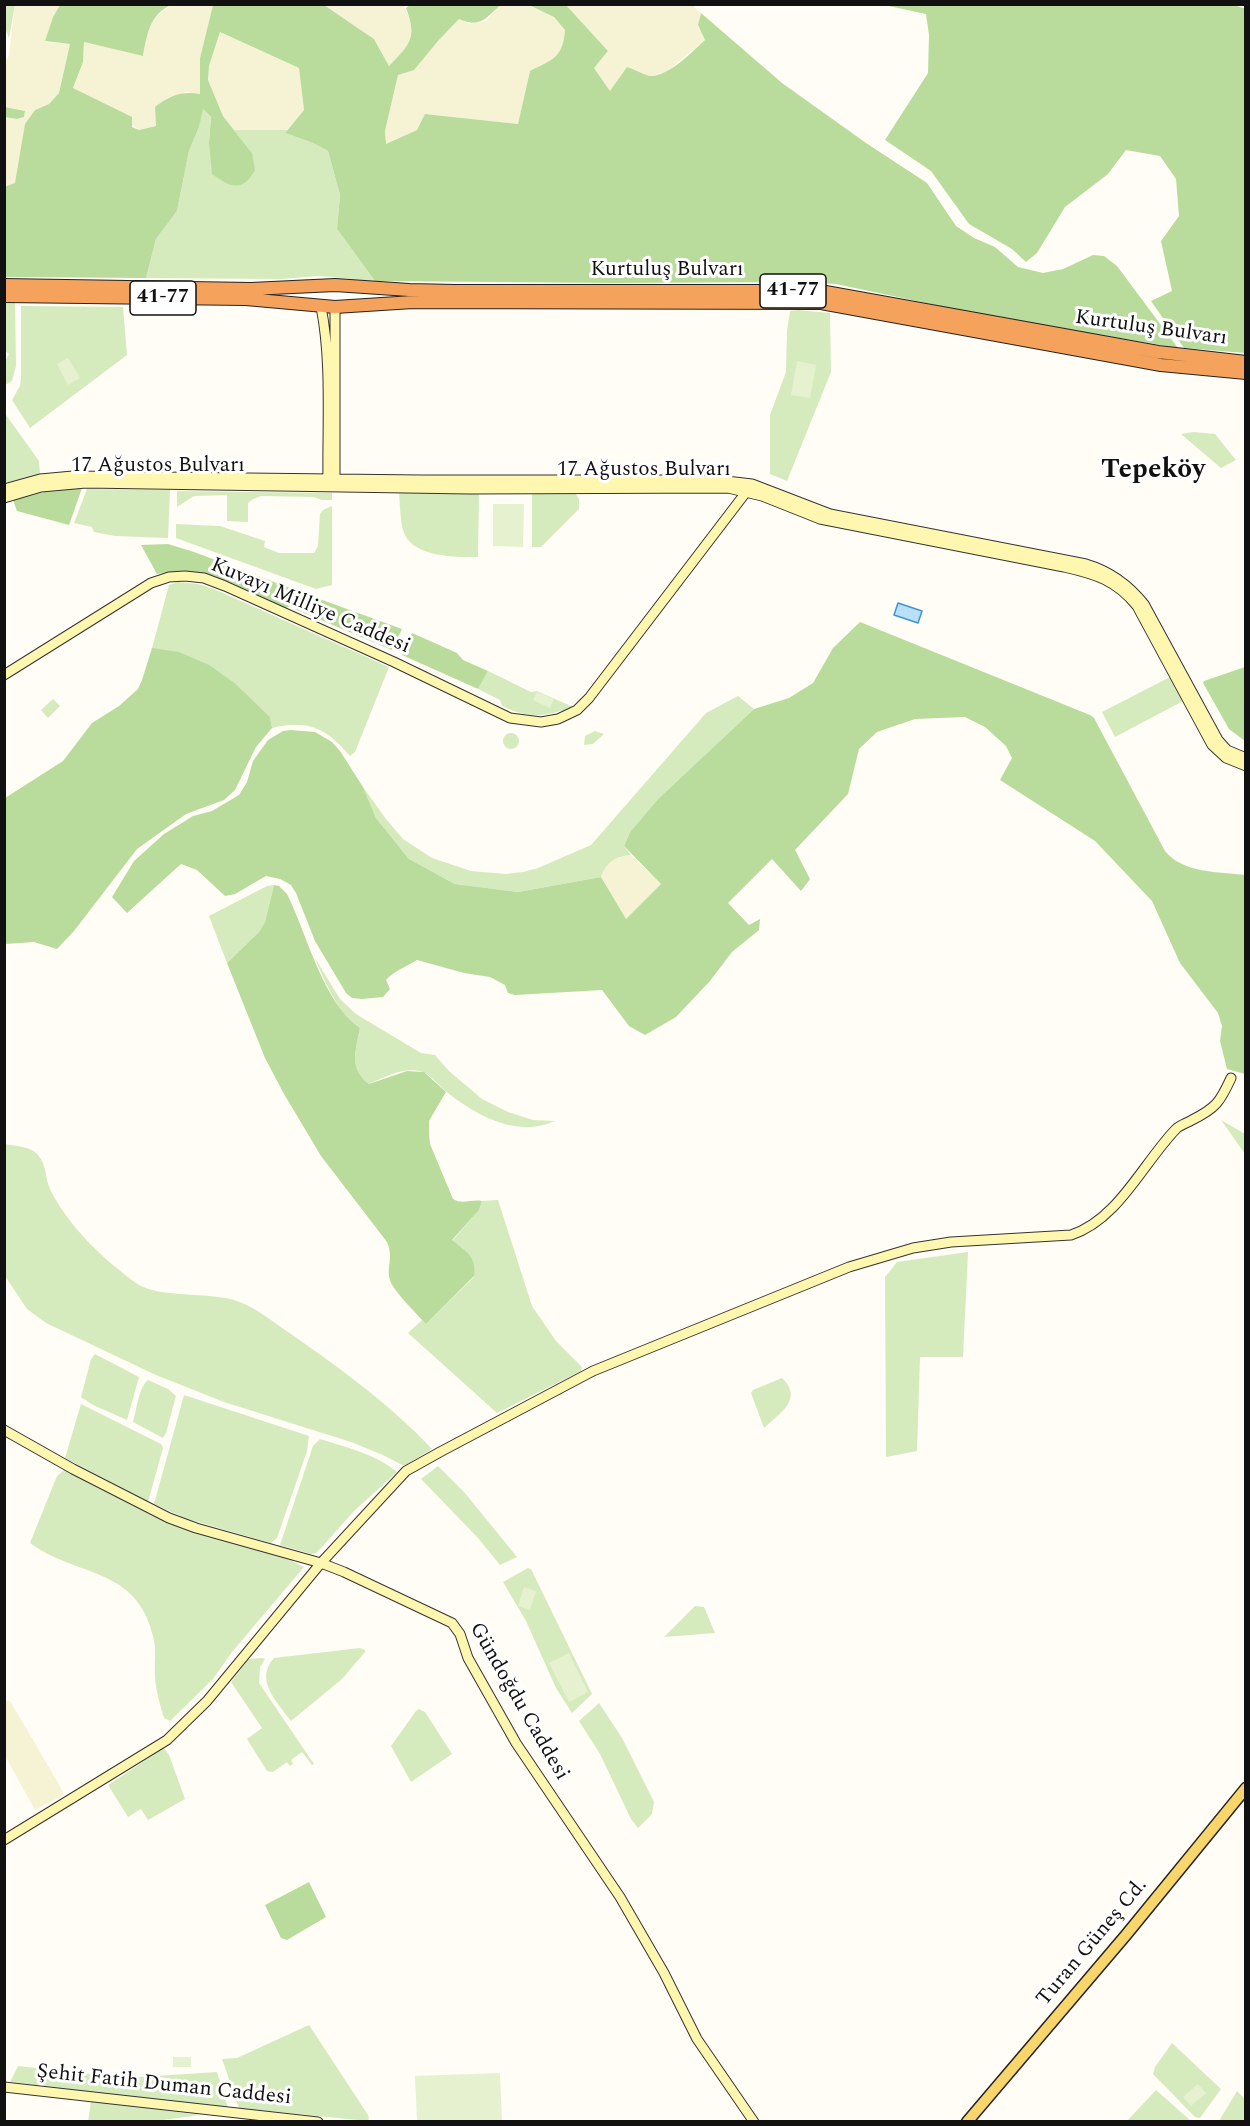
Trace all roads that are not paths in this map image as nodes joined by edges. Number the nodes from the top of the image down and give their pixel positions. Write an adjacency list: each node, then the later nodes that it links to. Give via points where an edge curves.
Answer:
1 (4, 285): 3 (highway, 41-77, via 251,289)
2 (335, 285): 3 (highway); 6 (highway); 7 (highway, Kurtuluş Bulvarı / 41-77, via 409,290 820,291 1158,352)
3 (321, 286): 5 (highway)
4 (4, 296): 5 (highway, 41-77, via 246,299)
5 (321, 307): 6 (highway); 9 (street)
6 (335, 307): 8 (highway, Kurtuluş Bulvarı / 41-77, via 413,302 821,303 1161,365); 9 (street)
7 (1245, 362)
8 (1245, 373)
9 (332, 482): 10 (street, 17 Ağustos Bulvarı, via 718,480); 11 (street, 17 Ağustos Bulvarı, via 73,476 40,479); 12 (street, 17 Ağustos Bulvarı, via 72,484 41,487)
10 (749, 488): 13 (street, Kuvayı Milliye Caddesi, via 599,686 580,707 550,721 510,718 225,586 185,576 169,577 143,587); 14 (street, 17 Ağustos Bulvarı, via 822,512 1086,564 1112,575 1144,604 1218,740 1227,750); 15 (street, 17 Ağustos Bulvarı, via 819,519 1100,576 1137,606 1212,745 1226,758)
11 (4, 489)
12 (4, 498)
13 (4, 675)
14 (1245, 758)
15 (1245, 766)
16 (1231, 1078): 18 (street, via 1217,1106 1177,1128 1112,1208 1088,1229 1054,1237 951,1242 879,1257 593,1371 406,1471)
17 (4, 1430): 18 (street, Gündoğdu Caddesi, via 169,1518)
18 (321, 1563): 20 (street, via 207,1701 166,1740); 23 (street, Gündoğdu Caddesi, via 452,1623 457,1629 468,1658 516,1743 620,1897 697,2039)
19 (1245, 1788): 24 (main road, Turan Güneş Cd.)
20 (4, 1840)
21 (4, 2087): 22 (street, Şehit Fatih Duman Caddesi)
22 (318, 2121)
23 (754, 2121)
24 (967, 2121)

